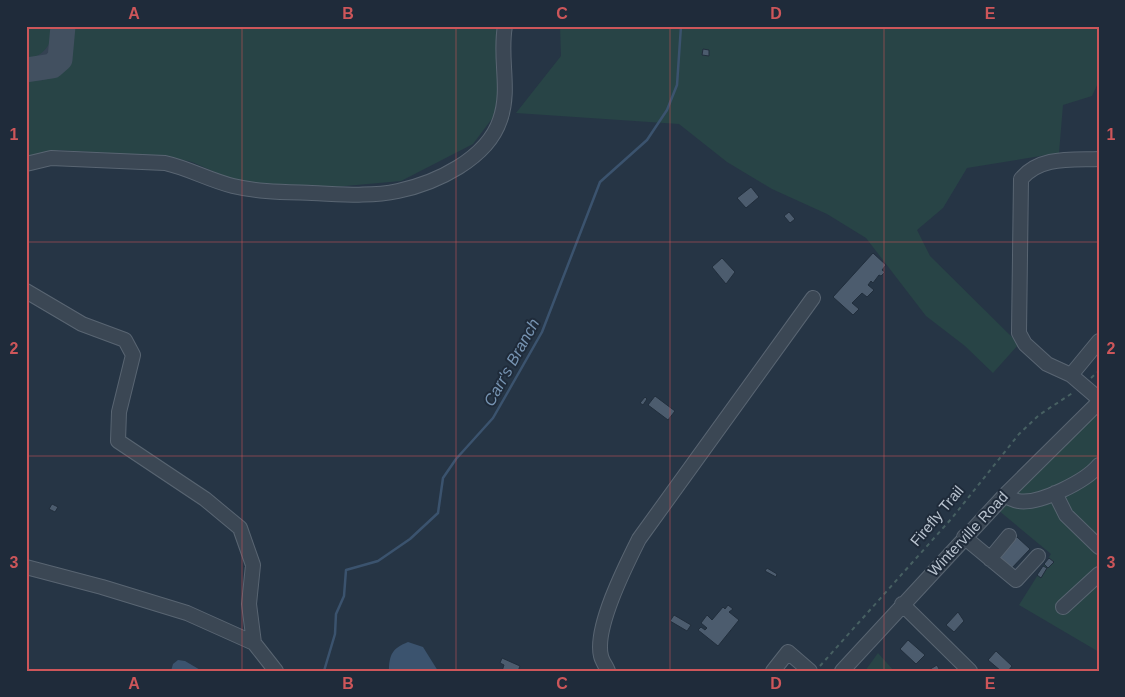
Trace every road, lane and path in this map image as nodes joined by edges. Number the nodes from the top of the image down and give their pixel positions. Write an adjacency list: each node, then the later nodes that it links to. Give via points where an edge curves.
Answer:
1 (505, 26): 3 (street, via 506,96 500,122 486,143 467,161 435,179 398,191 358,195 266,191 232,186 164,163 51,158)
2 (1099, 159): 8 (street, via 1052,161 1036,166 1021,179 1019,333 1025,344 1047,364)
3 (26, 164)
4 (26, 291): 24 (street, via 82,324 125,340 133,355 119,412 118,441 205,498 240,528 253,565 249,604)
5 (813, 298): 27 (street, via 639,539 618,582 602,634 601,656)
6 (1099, 341): 8 (street)
7 (1099, 371): 9 (path)
8 (1071, 375): 11 (street)
9 (1087, 382)
10 (1076, 390): 25 (path, Firefly Trail, via 1039,415 1019,434 952,518)
11 (1099, 401): 14 (street, Winterville Road)
12 (1099, 465): 13 (street, via 1086,477)
13 (1055, 493): 14 (street, via 1020,501); 17 (street, via 1066,515)
14 (1004, 496): 16 (street, Winterville Road)
15 (1009, 536): 19 (street)
16 (964, 537): 19 (street); 22 (street, Winterville Road)
17 (1099, 548)
18 (1038, 556): 19 (street, via 1016,580)
19 (990, 559)
20 (26, 566): 24 (street, via 187,613)
21 (1099, 574): 23 (street)
22 (902, 604): 29 (street, Winterville Road); 30 (street)
23 (1062, 607)
24 (254, 643): 26 (street)
25 (814, 669): 28 (street, via 788,652)
26 (276, 671)
27 (608, 671)
28 (773, 671)
29 (842, 671)
30 (970, 671)

